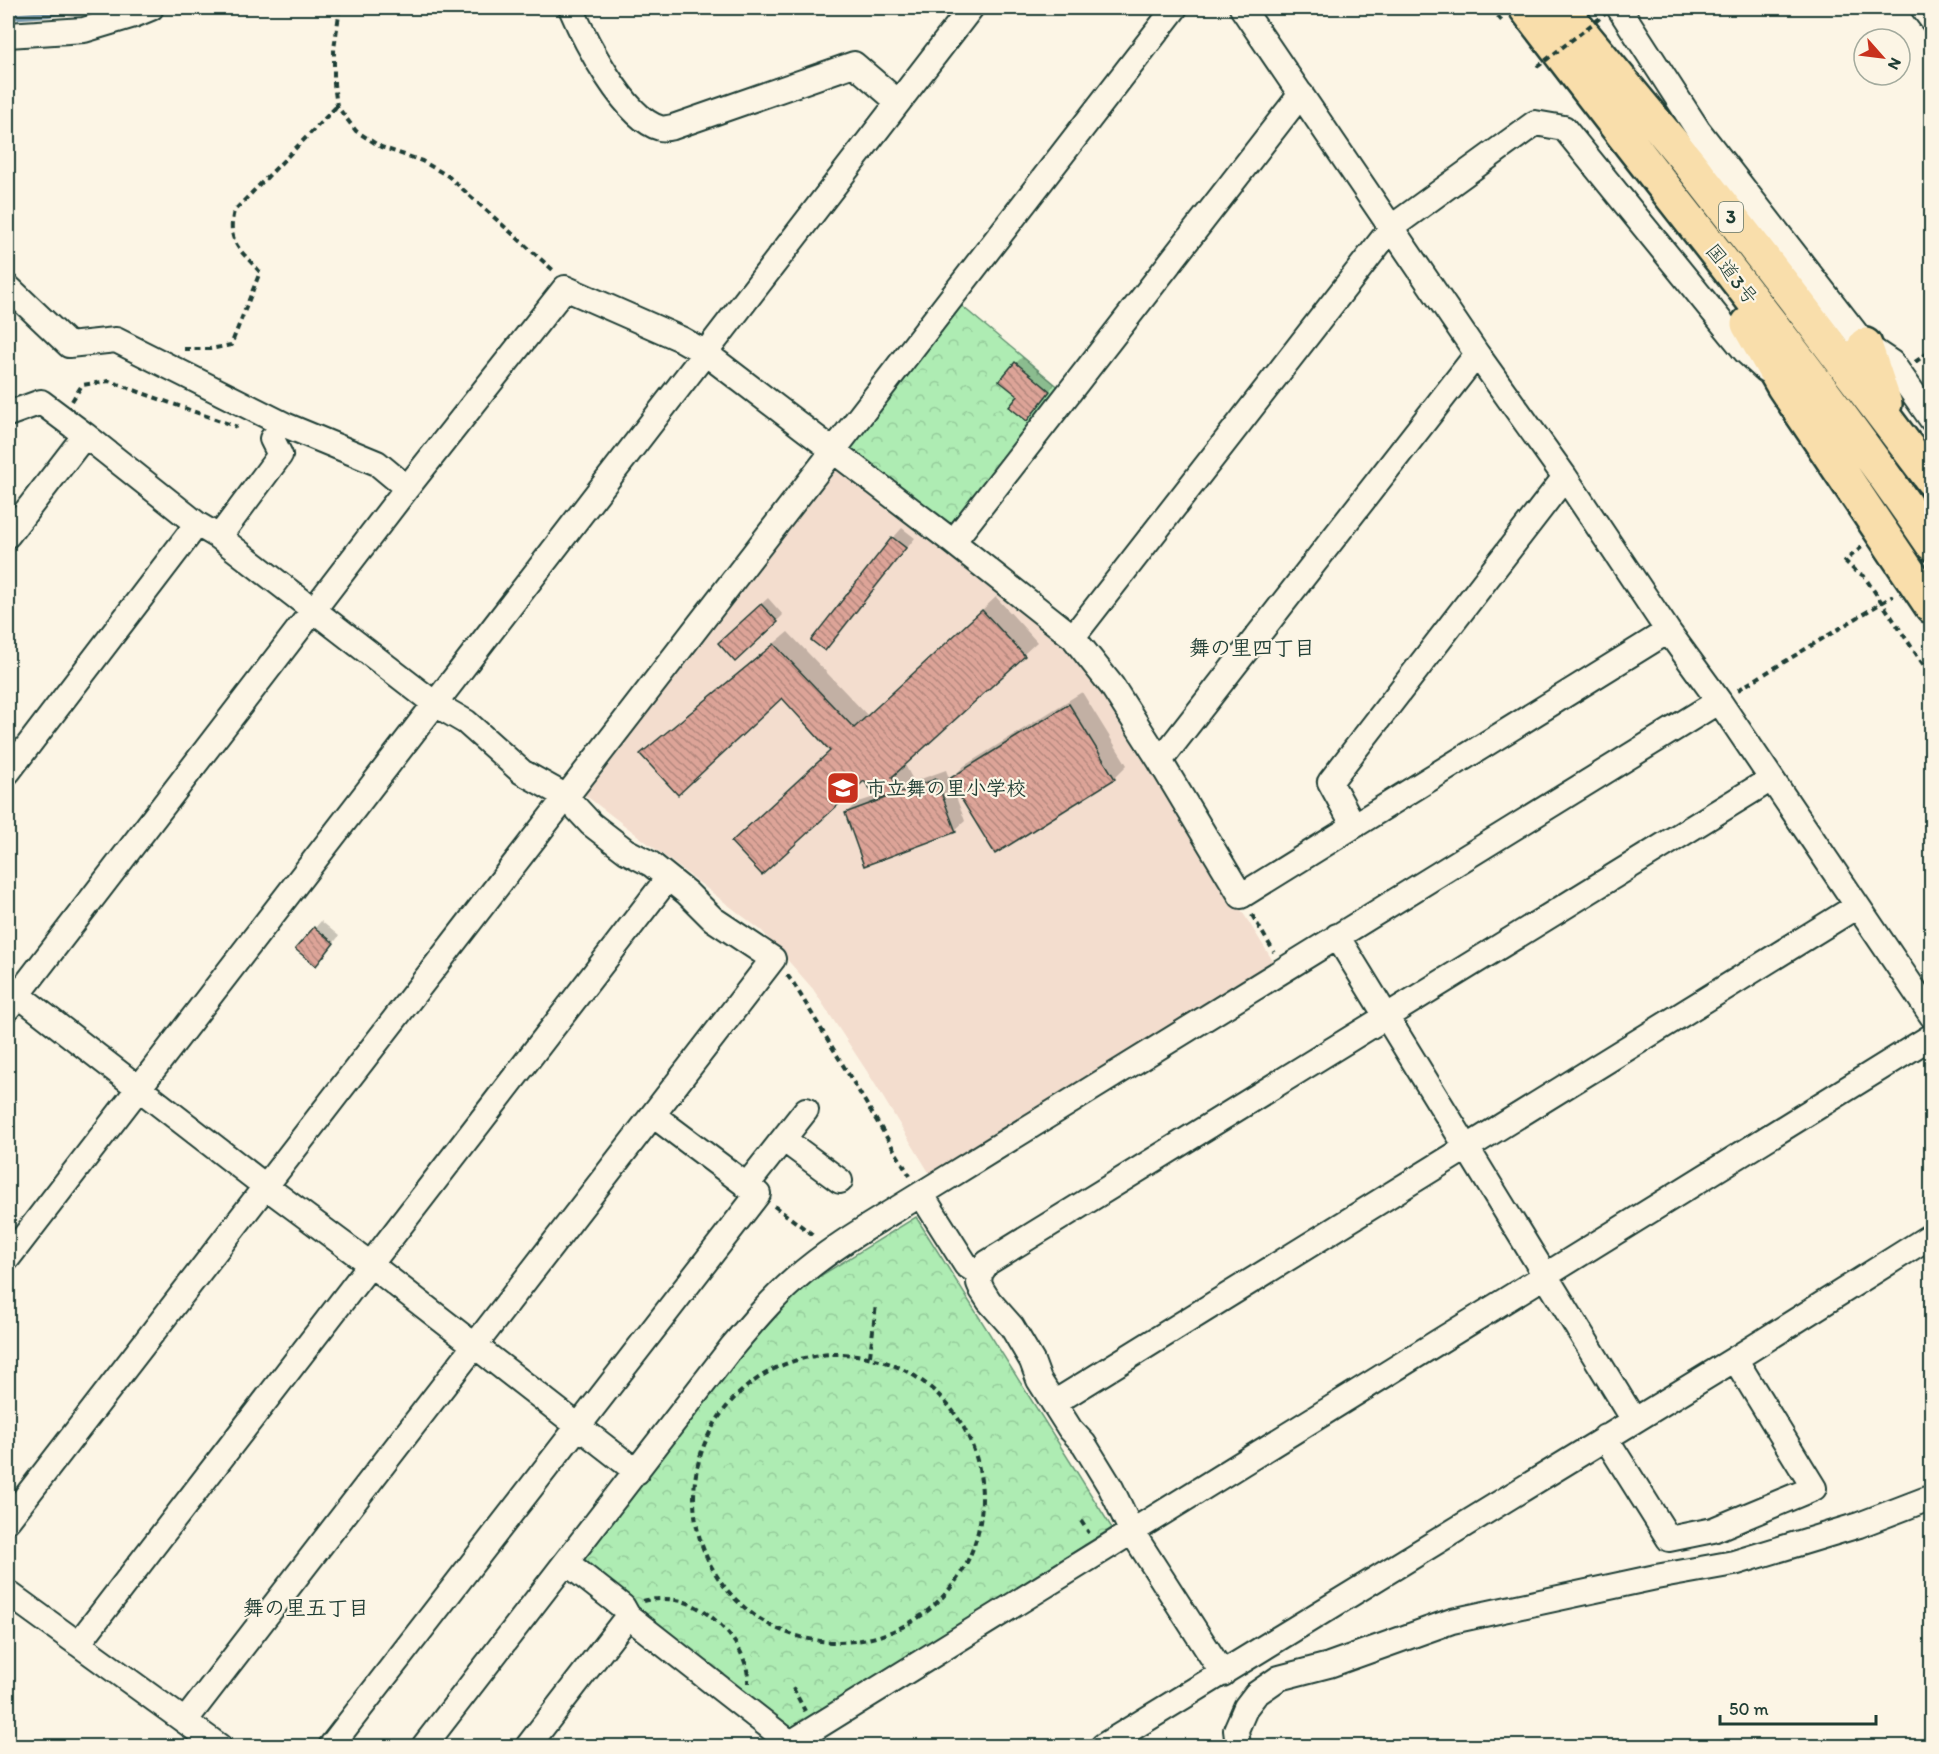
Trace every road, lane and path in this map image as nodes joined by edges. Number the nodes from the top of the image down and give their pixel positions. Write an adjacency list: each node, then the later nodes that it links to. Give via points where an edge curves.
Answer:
1 (151, 8): 13 (street, via 84,30)
2 (340, 8): 17 (path, via 334,49)
3 (571, 8): 16 (street, via 607,76 625,101 660,129 854,64)
4 (971, 8): 16 (street)
5 (1175, 8): 35 (street)
6 (1242, 8): 15 (street)
7 (1526, 8): 20 (highway, 国道3号 / 3)
8 (1561, 8): 32 (highway, 国道3号 / 3, via 1689,163)
9 (1613, 8): 14 (path, bridge)
10 (1619, 8): 22 (street, via 1698,130)
11 (1923, 8): 12 (street)
12 (1932, 20)
13 (8, 35)
14 (1537, 67)
15 (1301, 94): 18 (street); 42 (street)
16 (898, 102): 25 (street)
17 (337, 106): 19 (path, via 356,131 381,147 422,161 448,177); 23 (path, via 234,211 232,240 260,272 231,345)
18 (1392, 227): 26 (street); 28 (street, via 1535,123 1564,128 1745,351); 50 (street)
19 (527, 246)
20 (1735, 276): 28 (highway, via 1748,323); 44 (highway, 国道3号 / 3)
21 (8, 287): 38 (street, via 69,345 116,340 285,425 377,463)
22 (1865, 345): 31 (street, via 1892,363); 32 (highway)
23 (175, 349)
24 (1932, 350): 27 (path)
25 (704, 352): 35 (street); 38 (street, via 564,288); 53 (street)
26 (1477, 354): 36 (street); 54 (street)
27 (1912, 363)
28 (1784, 387): 47 (highway)
29 (8, 414): 30 (street, via 41,402)
30 (62, 416): 33 (street); 34 (path, via 82,385 109,381)
31 (1932, 420)
32 (1894, 431): 37 (highway, 国道3号 / 3)
33 (85, 435): 39 (street); 40 (street)
34 (272, 439): 41 (street, via 280,455)
35 (832, 450): 42 (street); 57 (street)
36 (1565, 477): 49 (street); 58 (street, via 1330,782)
37 (1932, 480)
38 (407, 488): 48 (street)
39 (198, 524): 41 (street); 55 (street)
40 (8, 536)
41 (219, 537): 48 (street)
42 (953, 543): 50 (street)
43 (1865, 544): 46 (path, via 1845,561 1864,576)
44 (1932, 544)
45 (1893, 596): 46 (path)
46 (1882, 602): 51 (path, via 1924,667); 52 (path)
47 (1932, 607)
48 (313, 610): 53 (street); 65 (street)
49 (1668, 631): 52 (street); 58 (street)
50 (1073, 638): 54 (street, via 1112,686)
51 (1932, 664)
52 (1719, 701): 56 (street); 62 (street)
53 (435, 704): 57 (street, via 466,723 522,772); 69 (street)
54 (1160, 761): 60 (street)
55 (8, 772)
56 (1771, 779): 61 (street); 67 (street)
57 (565, 796): 59 (street, via 591,824); 75 (street)
58 (1354, 826): 60 (street)
59 (668, 878): 63 (street, via 713,919); 81 (street)
60 (1241, 896): 64 (path)
61 (1857, 906): 66 (street); 73 (street)
62 (1337, 936): 64 (street); 67 (street)
63 (773, 959): 71 (street); 77 (path, via 794,984)
64 (1285, 971): 77 (street)
65 (11, 997): 69 (street)
66 (1932, 1016)
67 (1386, 1017): 73 (street); 82 (street, via 987,1263)
68 (1932, 1036): 83 (street)
69 (139, 1087): 75 (street); 80 (street)
70 (806, 1110): 72 (street)
71 (653, 1115): 76 (street); 85 (street)
72 (783, 1139): 74 (street); 76 (street)
73 (1466, 1147): 83 (street); 88 (street)
74 (840, 1181)
75 (265, 1186): 81 (street); 94 (street)
76 (752, 1190): 79 (path); 90 (street)
77 (921, 1194): 79 (street); 82 (street, via 966,1265)
78 (1932, 1235): 87 (street)
79 (834, 1250): 92 (street, via 794,1279 763,1310)
80 (8, 1258)
81 (370, 1264): 85 (street); 99 (street)
82 (980, 1274): 88 (street, via 982,1290 1012,1327)
83 (1545, 1276): 89 (street); 95 (street)
84 (876, 1304): 86 (path)
85 (474, 1347): 90 (street); 102 (street)
86 (870, 1356): 86 (path, via 812,1356 750,1382 717,1421 700,1459 694,1491 696,1527 715,1573 749,1612 798,1638 849,1643 891,1636 933,1609 950,1590 972,1554 978,1535 983,1495 980,1473 962,1422 919,1378)
87 (1735, 1359): 89 (street); 91 (street, via 1814,1488 1713,1530 1669,1539)
88 (1054, 1403): 95 (street, via 1111,1488)
89 (1634, 1420): 91 (street)
90 (579, 1426): 92 (street); 106 (street)
91 (1605, 1437): 100 (street)
92 (637, 1472): 96 (street)
93 (1932, 1497): 109 (street, via 1859,1525 1734,1563 1452,1621 1329,1665 1280,1678 1256,1694 1246,1707 1236,1730)
94 (8, 1520)
95 (1132, 1532): 100 (street); 104 (street)
96 (567, 1563): 98 (street, via 623,1607); 107 (street)
97 (8, 1593): 99 (street)
98 (628, 1616): 101 (street); 101 (path, via 635,1605 655,1599 685,1602 711,1616 731,1636 744,1659 749,1680); 108 (street)
99 (78, 1644): 102 (street)
100 (1223, 1674): 103 (street)
101 (742, 1704): 104 (street)
102 (185, 1721): 105 (street)
103 (1112, 1744)
104 (791, 1745)
105 (219, 1746)
106 (331, 1746)
107 (424, 1746)
108 (528, 1746)
109 (1238, 1746)

